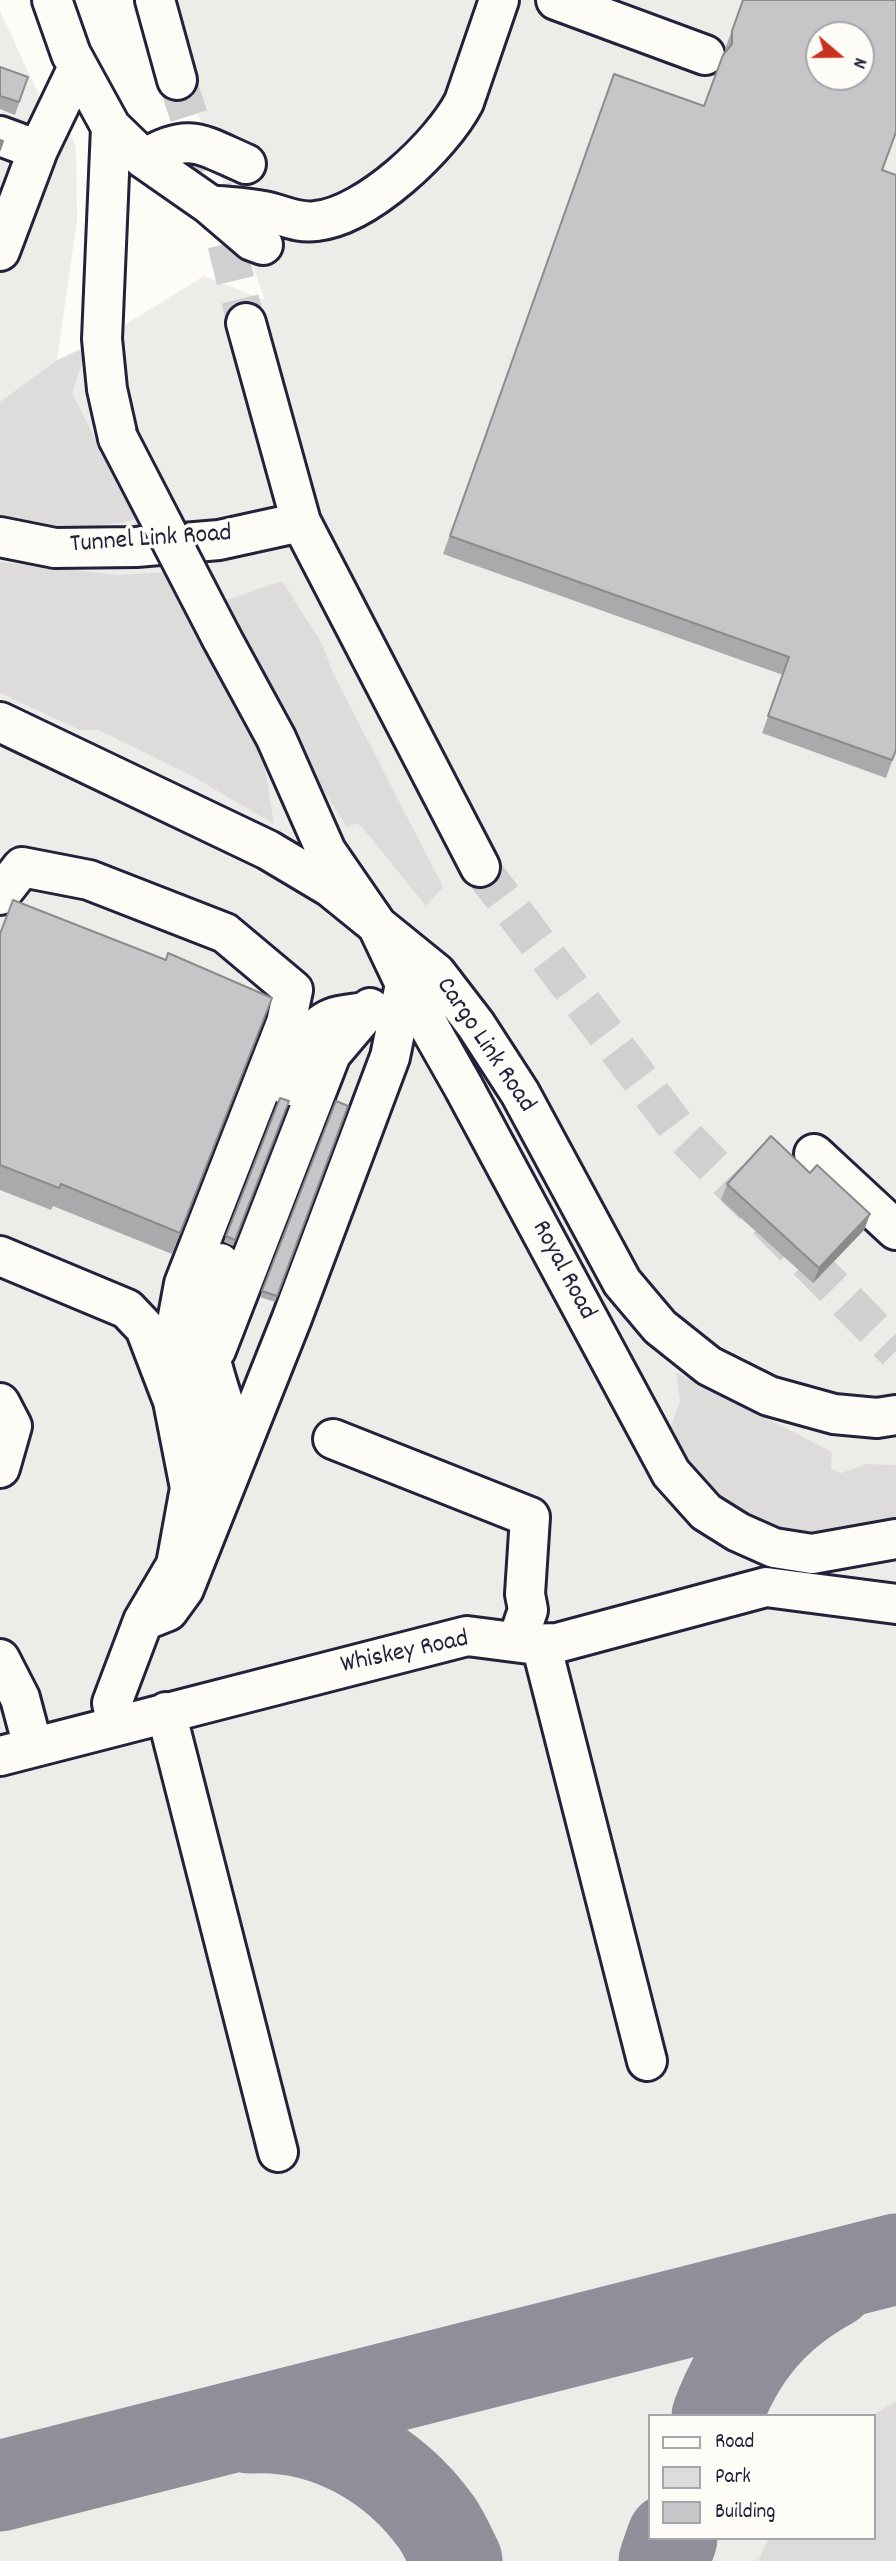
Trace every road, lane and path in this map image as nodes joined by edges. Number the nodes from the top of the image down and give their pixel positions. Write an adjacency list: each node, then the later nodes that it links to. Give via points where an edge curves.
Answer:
1 (52, 0): 6 (lane)
2 (155, 0): 7 (lane)
3 (499, 0): 13 (lane, via 456,117 381,192 361,206 315,222)
4 (556, 0): 5 (lane)
5 (705, 55)
6 (78, 67): 8 (lane); 10 (lane)
7 (177, 80)
8 (111, 127): 11 (lane); 22 (lane, Royal Road, bridge, via 102,339 118,438 276,738 326,851)
9 (0, 136): 10 (lane)
10 (38, 150): 15 (lane)
11 (144, 159): 12 (lane, via 166,146 188,142); 13 (lane)
12 (246, 164)
13 (210, 205): 14 (lane)
14 (263, 245)
15 (0, 251)
16 (246, 323): 17 (lane)
17 (301, 522): 18 (lane, Tunnel Link Road, via 219,540 136,547 55,548); 20 (lane)
18 (0, 537)
19 (0, 722): 22 (lane, via 268,850 330,887)
20 (480, 867)
21 (0, 895): 32 (lane, via 22,867 89,880 225,933 293,990 286,1023 184,1284 177,1322 179,1381 212,1444)
22 (377, 925): 23 (lane, Royal Road)
23 (421, 979): 28 (lane, Cargo Link Road, via 476,1025 520,1093 622,1282 660,1327 709,1366 769,1396 834,1414); 30 (lane); 30 (lane, via 365,1012 331,1054 212,1362); 33 (lane, Royal Road, via 470,1100 671,1473 706,1512 774,1548 812,1554)
24 (814, 1154): 25 (lane)
25 (896, 1230)
26 (0, 1256): 35 (lane, via 127,1309 145,1328 169,1389 190,1488 176,1565)
27 (0, 1403): 31 (lane, via 12,1426)
28 (896, 1415)
29 (333, 1439): 36 (lane, via 530,1517 525,1594)
30 (239, 1450): 32 (lane)
31 (0, 1468)
32 (223, 1490): 35 (lane, via 184,1589 168,1611)
33 (895, 1540)
34 (896, 1604): 36 (lane, Whiskey Road, via 766,1587 557,1643)
35 (143, 1621): 39 (lane, via 112,1703)
36 (529, 1643): 38 (lane, Whiskey Road, via 467,1636); 41 (lane)
37 (0, 1659): 40 (lane, via 20,1698)
38 (166, 1712): 39 (lane, Whiskey Road); 42 (lane)
39 (117, 1725): 40 (lane, Whiskey Road)
40 (17, 1751)
41 (647, 2061)
42 (278, 2152)

